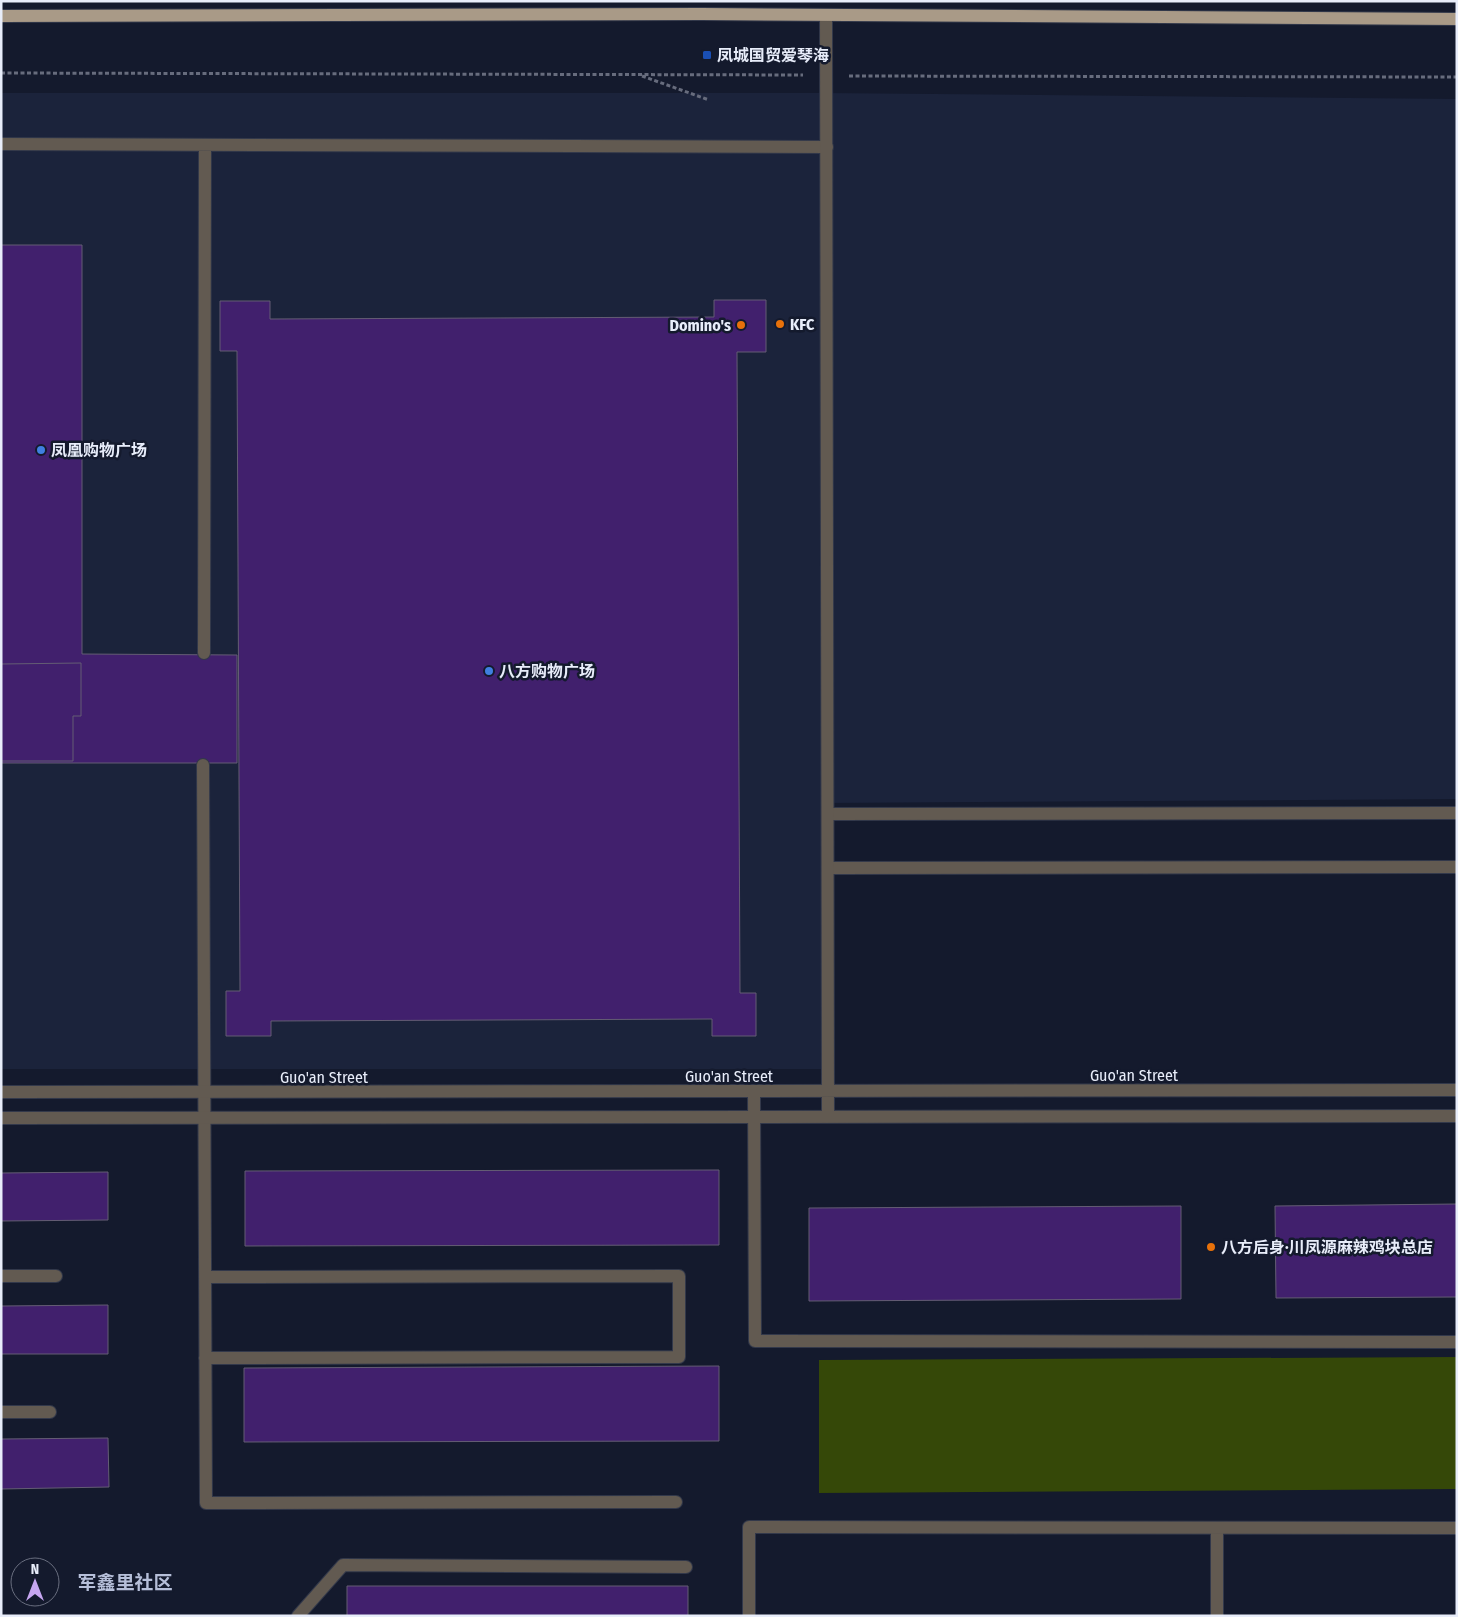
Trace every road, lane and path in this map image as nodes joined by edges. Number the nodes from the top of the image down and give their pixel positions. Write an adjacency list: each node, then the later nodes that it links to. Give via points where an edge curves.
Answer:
1 (1, 16): 2 (main road)
2 (826, 16): 3 (main road); 6 (street)
3 (1457, 19)
4 (1, 73): 5 (path)
5 (637, 75): 6 (path); 8 (path)
6 (827, 76): 7 (path); 11 (street)
7 (1457, 77)
8 (709, 100)
9 (1, 144): 10 (street)
10 (205, 145): 11 (street); 12 (street)
11 (827, 147): 15 (street)
12 (204, 653)
13 (203, 765): 22 (street)
14 (1457, 812): 15 (street)
15 (828, 814): 17 (street)
16 (1457, 867): 17 (street)
17 (828, 868): 21 (street)
18 (1457, 1090): 21 (street, Guo'an Street)
19 (1, 1092): 22 (street, Guo'an Street)
20 (754, 1092): 21 (street, Guo'an Street); 22 (street, Guo'an Street); 23 (street)
21 (828, 1092): 24 (street)
22 (204, 1093): 26 (street)
23 (755, 1116): 24 (street); 26 (street); 31 (street, via 755,1341)
24 (828, 1116): 25 (street)
25 (1457, 1116)
26 (204, 1117): 27 (street); 30 (street)
27 (1, 1118)
28 (1, 1276): 29 (street)
29 (56, 1276)
30 (205, 1277): 32 (street); 32 (street, via 679,1276 679,1357)
31 (1457, 1342)
32 (205, 1358): 35 (street, via 206,1503)
33 (1, 1412): 34 (street)
34 (50, 1412)
35 (676, 1502)
36 (1217, 1528): 37 (street); 40 (street, via 749,1527); 41 (street)
37 (1457, 1528)
38 (686, 1567): 39 (street, via 343,1565)
39 (298, 1616)
40 (749, 1616)
41 (1217, 1616)

